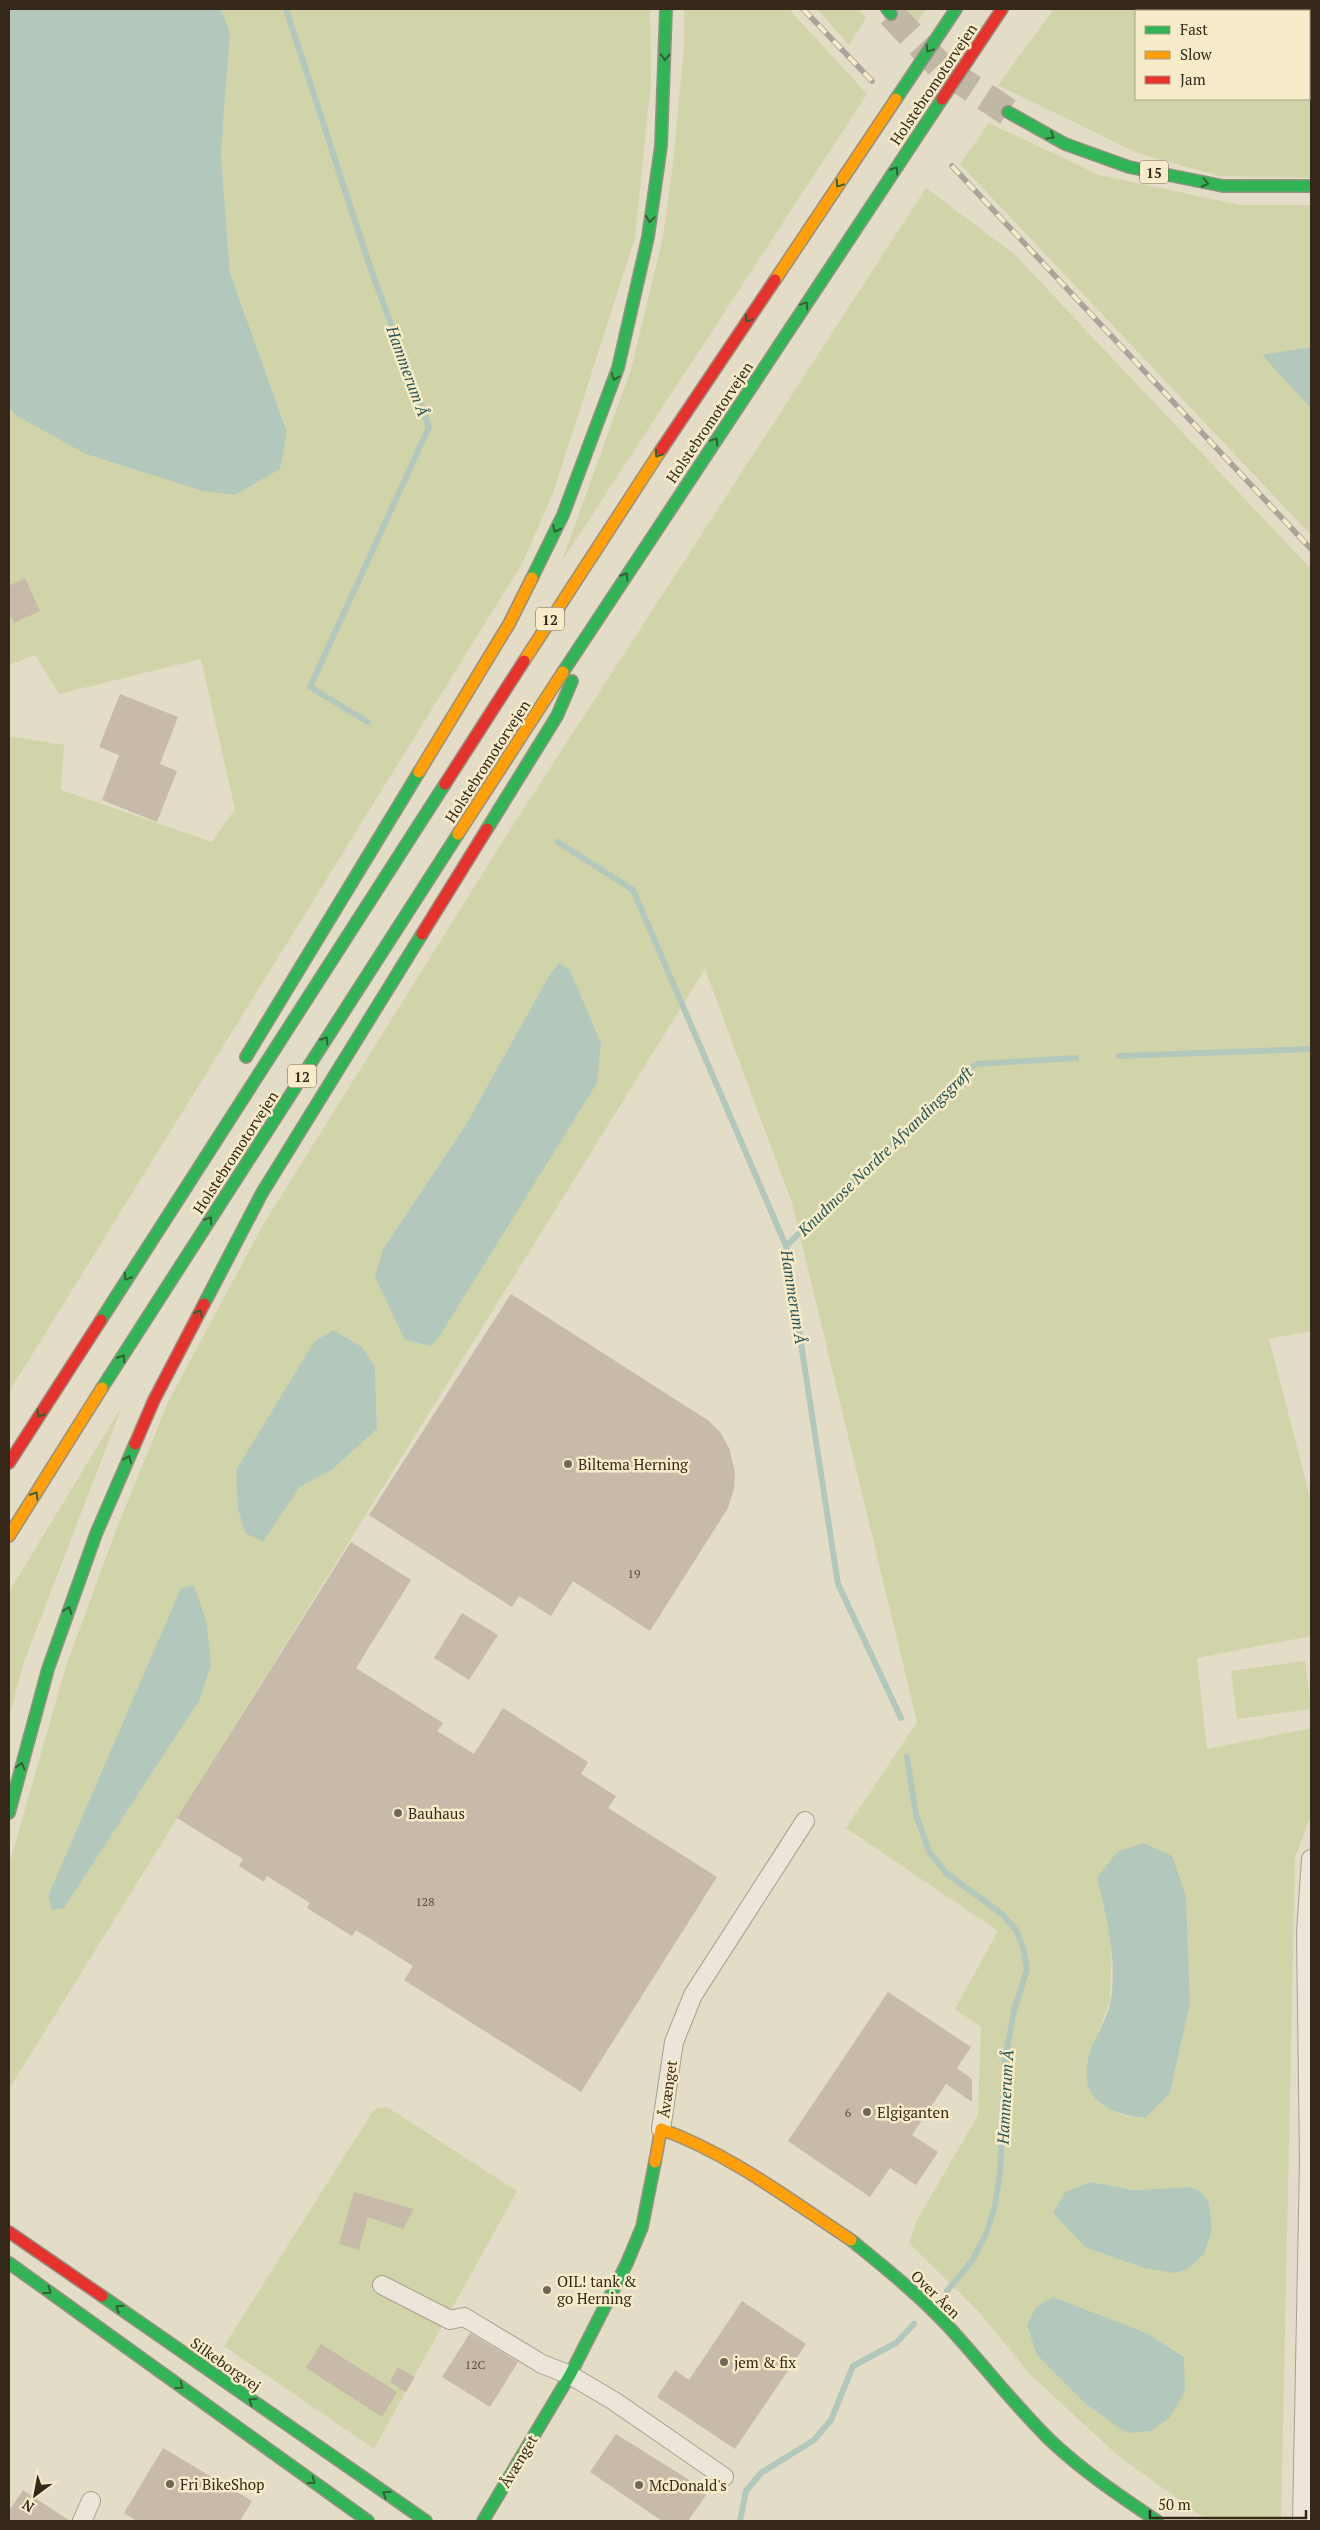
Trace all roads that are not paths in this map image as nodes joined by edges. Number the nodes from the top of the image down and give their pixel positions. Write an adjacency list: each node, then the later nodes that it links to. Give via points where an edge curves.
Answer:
1 (666, 9): 7 (main road, one-way to 7, via 660,146 648,237 618,368 563,515 509,624)
2 (956, 9): 9 (main road, Holstebromotorvejen / 12, one-way to 9, via 623,507)
3 (1002, 9): 6 (main road, Holstebromotorvejen / 12, one-way to 3)
4 (1008, 112): 5 (main road, 15, one-way to 5, via 1065,144 1129,167 1222,186)
5 (1311, 186)
6 (598, 617): 11 (main road, Holstebromotorvejen / 12, one-way to 6); 12 (main road, one-way to 6, via 48,1669 96,1534 154,1400 262,1192 557,716)
7 (239, 1069)
8 (186, 1164): 9 (main road)
9 (153, 1236): 10 (main road, Holstebromotorvejen / 12, one-way to 10)
10 (9, 1463)
11 (9, 1536)
12 (9, 1813)
13 (805, 1821): 16 (street, Åvænget, via 693,1994 674,2042)
14 (1311, 1859): 15 (street)
15 (1309, 1933): 17 (street)
16 (661, 2129): 21 (main road, Åvænget, via 642,2227 616,2287); 29 (main road, Over Åen, via 724,2157 850,2240 905,2284 947,2325 1012,2402 1090,2476)
17 (1310, 2160): 22 (street)
18 (9, 2232): 27 (main road, Silkeborgvej, one-way to 18)
19 (9, 2263): 26 (main road, one-way to 26)
20 (382, 2285): 21 (street, via 450,2320 464,2317 542,2364)
21 (570, 2375): 23 (street, via 632,2413); 28 (main road, Åvænget)
22 (1308, 2425): 30 (street)
23 (724, 2477)
24 (91, 2501): 25 (street)
25 (82, 2521)
26 (368, 2521)
27 (426, 2521)
28 (484, 2521)
29 (1157, 2521)
30 (1302, 2521)

